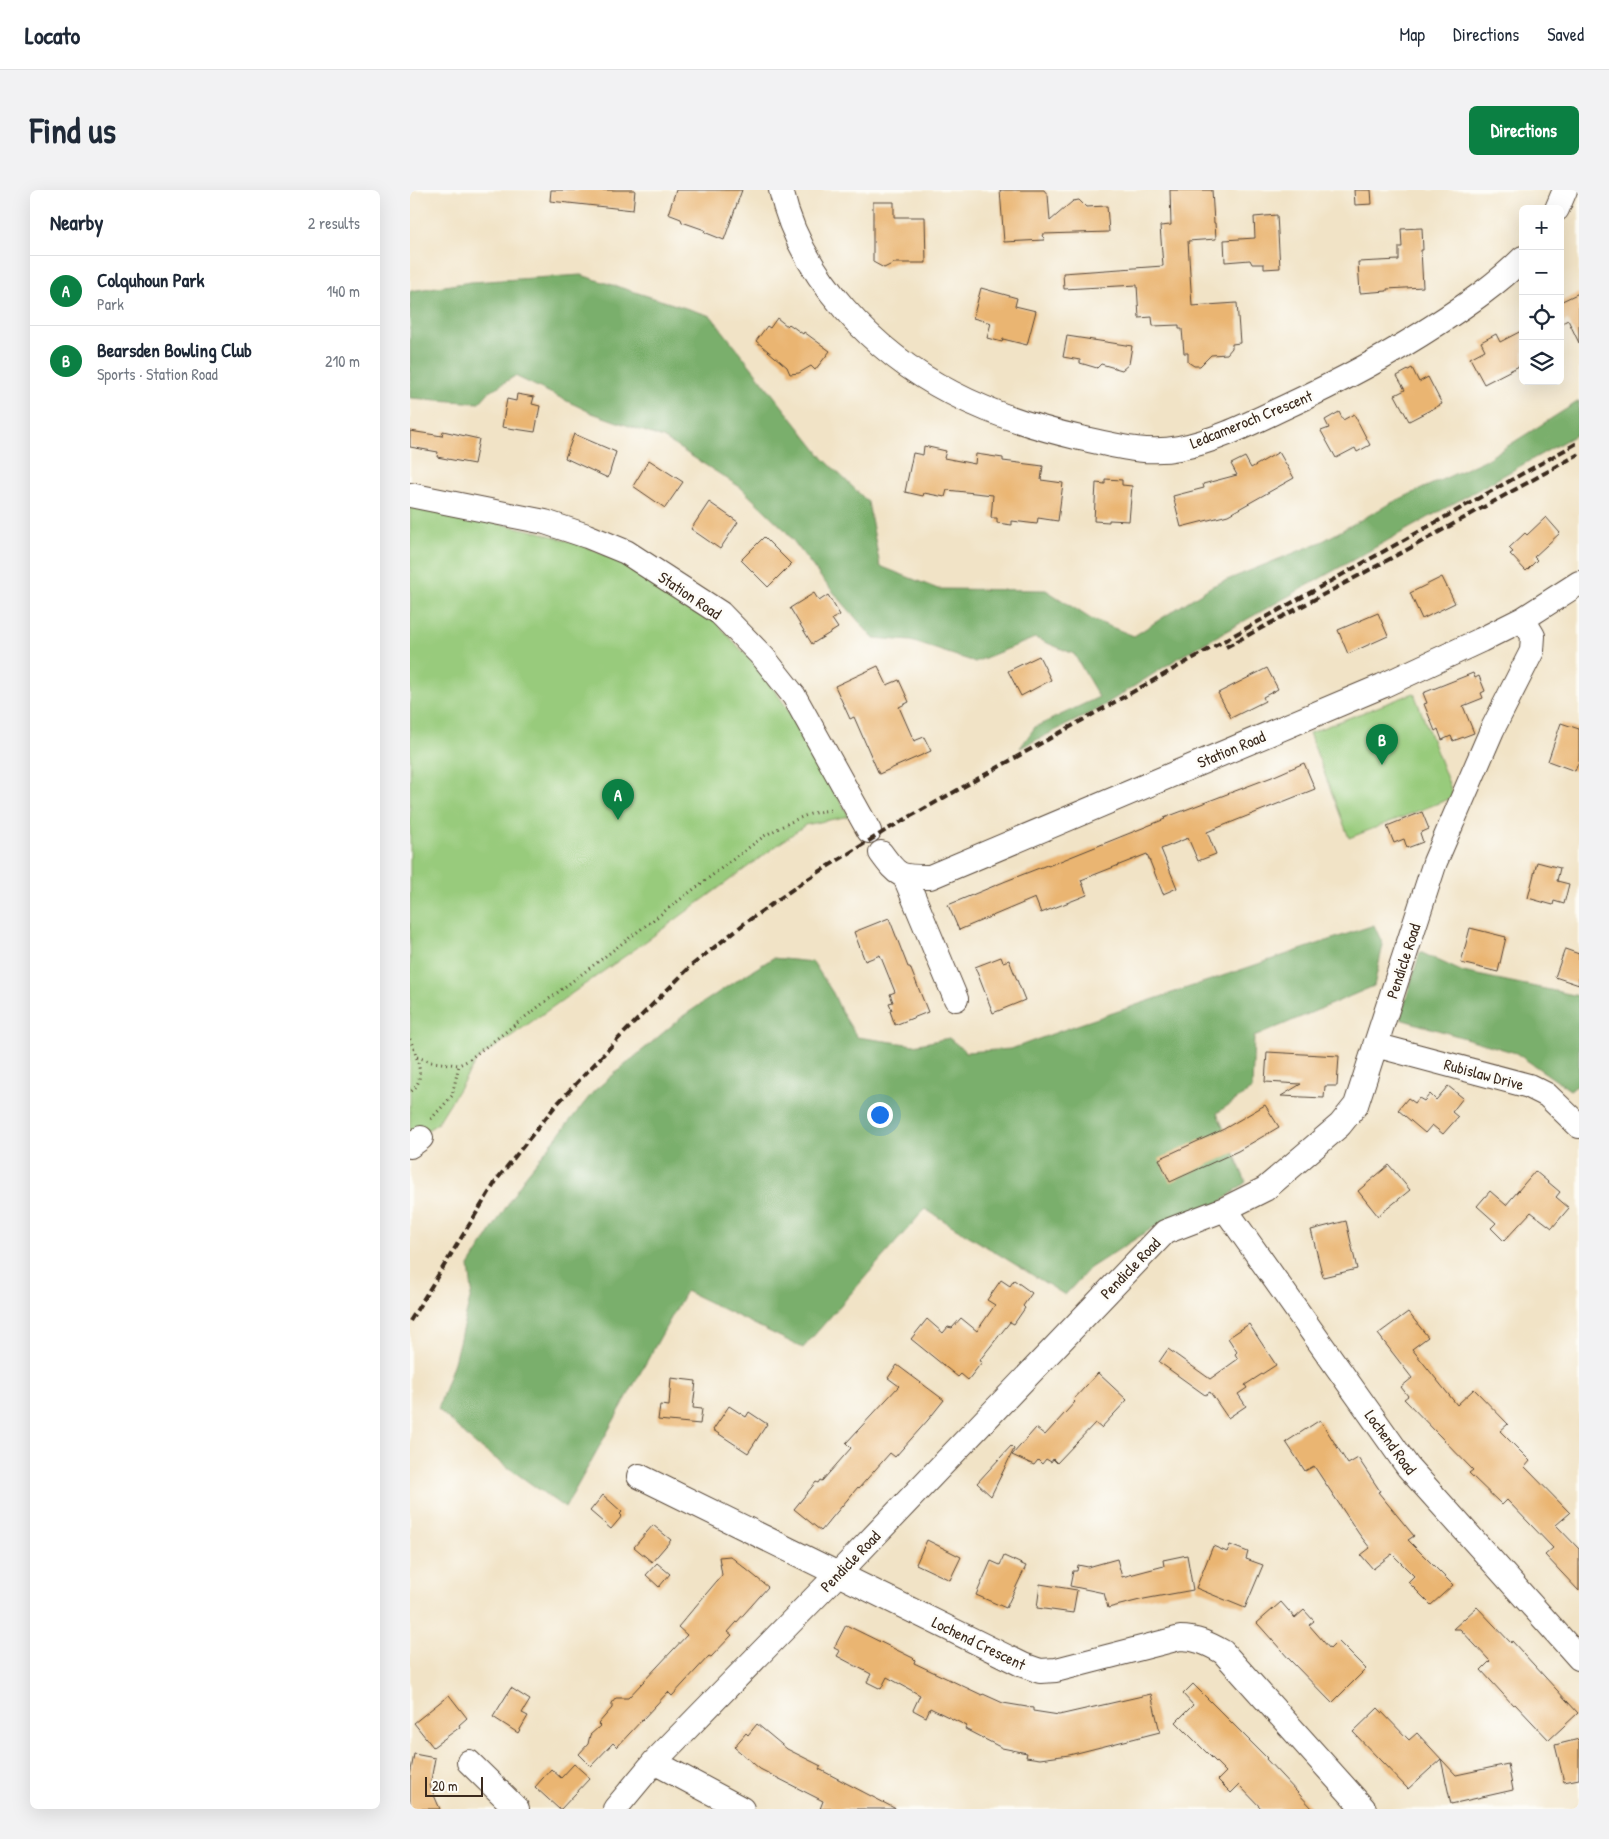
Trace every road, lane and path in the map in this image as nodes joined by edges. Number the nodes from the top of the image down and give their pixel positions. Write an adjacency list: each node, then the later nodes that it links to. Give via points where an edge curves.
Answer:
1 (781, 190): 4 (street, Ledcameroch Crescent, via 792,226 821,280 849,314 909,367 951,393 1002,415 1123,448 1156,451 1179,448 1256,421 1330,386 1409,342 1474,300)
2 (1565, 190): 3 (street)
3 (1558, 205)
4 (1519, 262)
5 (410, 495): 8 (street, Station Road, via 545,522 587,536 626,552 720,613 764,658 794,696)
6 (1579, 583): 7 (street, Station Road)
7 (1523, 619): 11 (street, Station Road, via 1382,686 930,877); 14 (street, Pendicle Road, via 1532,636 1532,651 1492,730 1435,862)
8 (857, 810): 9 (street, Station Road); 16 (path, via 814,812 764,836)
9 (869, 831)
10 (881, 853): 11 (street, via 891,867)
11 (905, 877): 12 (street)
12 (956, 999)
13 (410, 1039): 15 (path)
14 (1375, 1045): 18 (street, Rubislaw Drive, via 1529,1086 1547,1094); 20 (street, Pendicle Road, via 1356,1106 1340,1125 1265,1189)
15 (417, 1058): 16 (path); 17 (path, via 420,1076 415,1089)
16 (459, 1065): 19 (path, via 452,1096 429,1121)
17 (410, 1092)
18 (1579, 1126)
19 (416, 1142)
20 (1225, 1208): 22 (street, Pendicle Road, via 1165,1232); 23 (street, Lochend Road, via 1408,1467)
21 (639, 1476): 22 (street, Lochend Crescent)
22 (838, 1575): 25 (street, Pendicle Road); 29 (street, Lochend Crescent, via 1040,1671 1056,1670 1180,1638 1207,1643 1224,1652)
23 (1579, 1658)
24 (468, 1762): 26 (street)
25 (654, 1762): 27 (street, Pendicle Road); 28 (street)
26 (517, 1809)
27 (615, 1809)
28 (742, 1809)
29 (1364, 1809)

